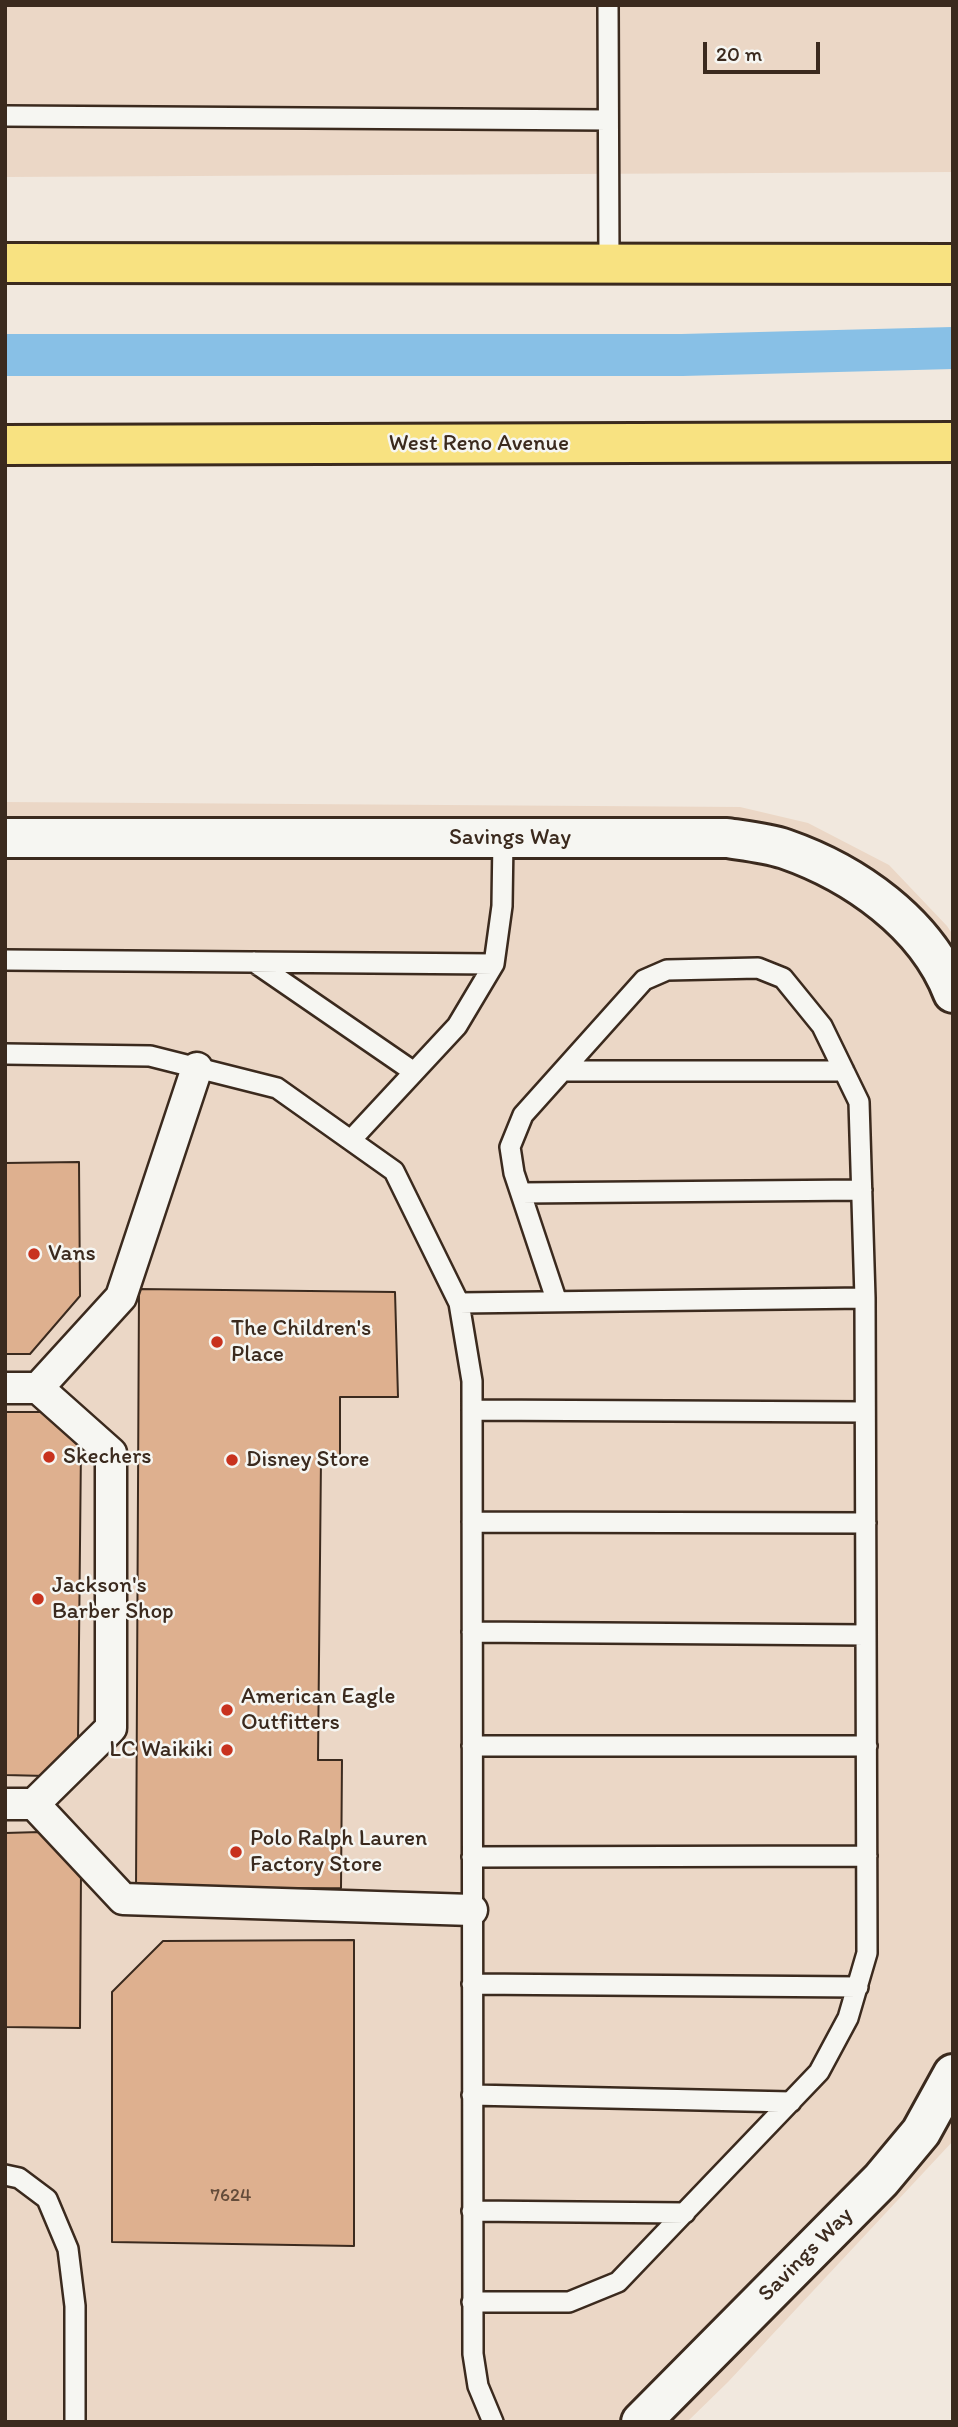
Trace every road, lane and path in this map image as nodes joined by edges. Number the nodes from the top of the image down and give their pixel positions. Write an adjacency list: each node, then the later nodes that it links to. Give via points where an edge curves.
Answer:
1 (608, 5): 3 (lane)
2 (5, 116): 3 (lane)
3 (608, 120): 5 (lane)
4 (5, 263): 5 (main road)
5 (609, 264): 6 (main road)
6 (953, 264)
7 (953, 442): 8 (main road, West Reno Avenue)
8 (5, 445)
9 (5, 838): 10 (street, Savings Way)
10 (503, 838): 13 (lane, via 502,906); 14 (street, Savings Way, via 727,838 783,849 824,864 901,917 930,953)
11 (5, 960): 12 (lane)
12 (254, 962): 13 (lane); 19 (lane)
13 (494, 964): 19 (lane, via 457,1026)
14 (953, 993)
15 (5, 1054): 16 (lane, via 150,1056)
16 (197, 1068): 20 (lane, via 277,1088); 27 (street, via 121,1297)
17 (563, 1070): 18 (lane); 18 (lane, via 644,979 667,970 758,968 783,978 822,1026); 22 (lane, via 523,1115 510,1147)
18 (844, 1071): 21 (lane, via 859,1102)
19 (414, 1072): 20 (lane)
20 (351, 1140): 25 (lane, via 394,1171)
21 (862, 1190): 22 (lane); 23 (lane)
22 (521, 1193): 24 (lane)
23 (865, 1298): 24 (lane); 29 (lane)
24 (557, 1302): 25 (lane)
25 (459, 1303): 28 (lane)
26 (5, 1388): 27 (street)
27 (38, 1388): 36 (street, via 111,1453 111,1728)
28 (472, 1410): 29 (lane); 30 (lane)
29 (865, 1412): 31 (lane)
30 (472, 1522): 31 (lane); 32 (lane)
31 (866, 1523): 33 (lane)
32 (472, 1632): 33 (lane); 34 (lane)
33 (866, 1635): 35 (lane)
34 (472, 1746): 35 (lane); 38 (lane)
35 (867, 1746): 37 (lane)
36 (19, 1804): 39 (street, via 123,1899)
37 (867, 1856): 38 (lane); 41 (lane, via 867,1953)
38 (472, 1857): 39 (lane)
39 (472, 1910): 40 (lane)
40 (472, 1984): 41 (lane); 43 (lane)
41 (858, 1987): 44 (lane, via 848,2018 819,2072)
42 (953, 2074): 51 (street, Savings Way, via 921,2132 881,2180)
43 (472, 2095): 44 (lane); 46 (lane)
44 (791, 2102): 47 (lane)
45 (5, 2175): 49 (lane, via 19,2178 47,2199 68,2249 75,2306)
46 (472, 2211): 47 (lane); 48 (lane)
47 (685, 2213): 48 (lane, via 618,2282 569,2302)
48 (472, 2302): 50 (lane, via 478,2386)
49 (75, 2422)
50 (493, 2422)
51 (641, 2422)

